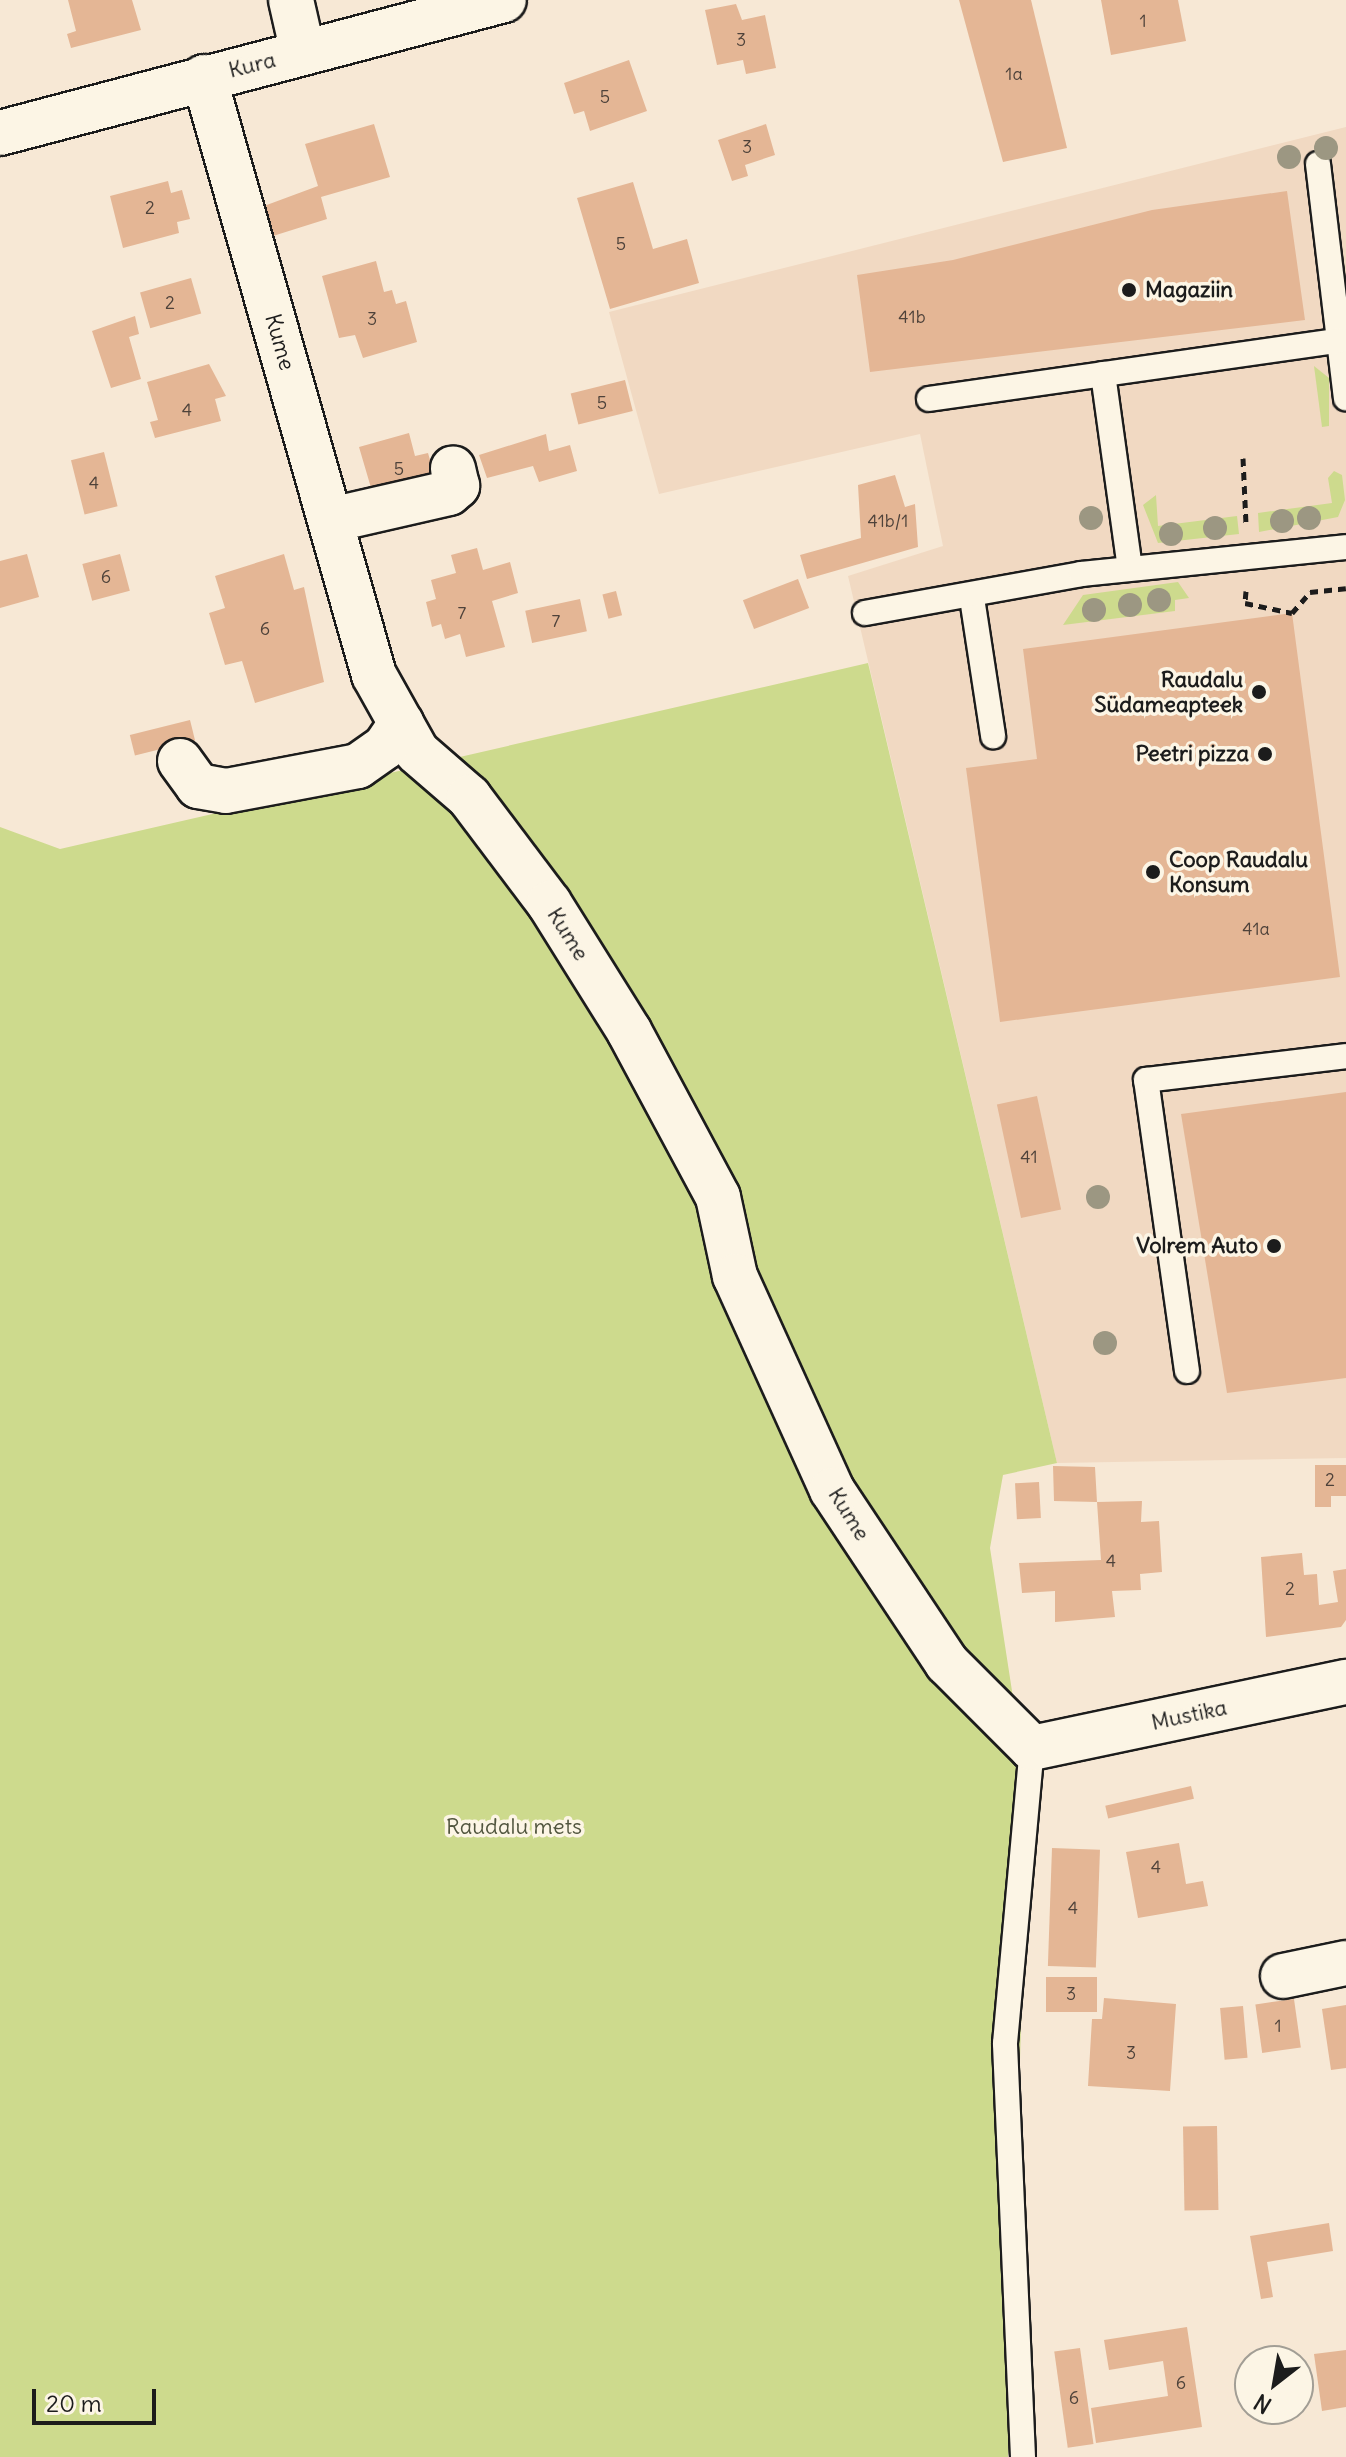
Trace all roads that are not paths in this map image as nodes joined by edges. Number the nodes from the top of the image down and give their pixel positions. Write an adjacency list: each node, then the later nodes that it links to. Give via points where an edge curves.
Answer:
1 (291, 0): 3 (street)
2 (504, 0): 3 (street, Kura)
3 (303, 53): 4 (street, Kura)
4 (204, 77): 5 (street, Kura); 12 (street, Kume)
5 (0, 133)
6 (1318, 164): 7 (lane)
7 (1339, 341): 8 (lane); 9 (lane)
8 (1103, 374): 10 (lane); 14 (lane)
9 (1346, 398)
10 (929, 399)
11 (453, 468): 12 (street, via 457,486 449,493)
12 (331, 520): 17 (street, Kume, via 374,675)
13 (1346, 547): 14 (lane)
14 (1130, 568): 15 (lane)
15 (972, 598): 16 (lane); 18 (lane)
16 (865, 613)
17 (401, 723): 19 (street, via 385,747 358,766 226,791 198,786); 23 (street, Kume, via 417,752 469,797 549,903 629,1031 718,1197 735,1276 832,1490 947,1663)
18 (993, 736)
19 (180, 761)
20 (1346, 1056): 21 (lane, via 1146,1080)
21 (1187, 1371)
22 (1346, 1682): 23 (street, Mustika)
23 (1032, 1748): 26 (lane, via 1005,2043)
24 (1346, 1963): 25 (street)
25 (1283, 1976)
26 (1023, 2457)

